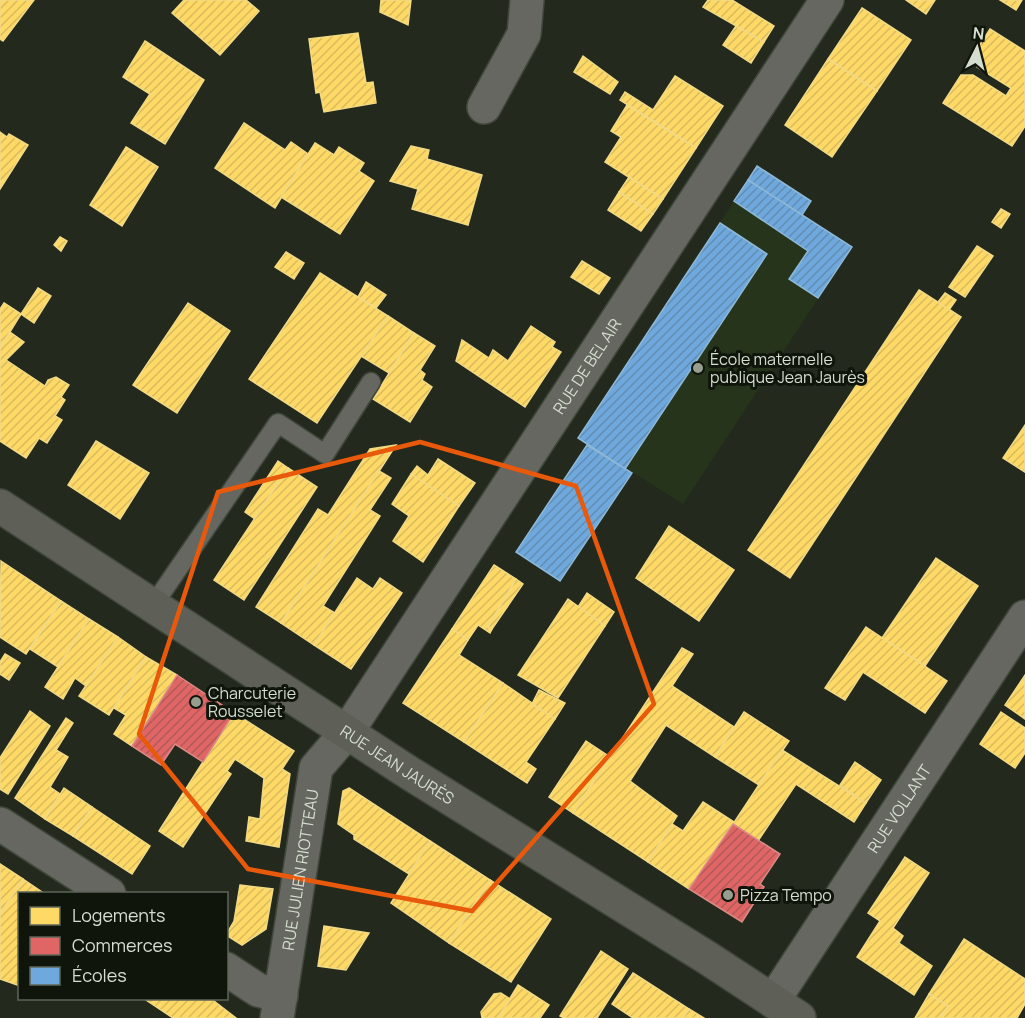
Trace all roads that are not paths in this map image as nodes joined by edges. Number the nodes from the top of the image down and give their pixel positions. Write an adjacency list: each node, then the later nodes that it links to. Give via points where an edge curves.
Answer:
1 (527, 0): 3 (street, via 524,34)
2 (827, 0): 8 (street, RUE DE BEL AIR)
3 (484, 107)
4 (370, 382): 6 (lane, via 325,454 278,423)
5 (0, 506): 6 (main road, RUE JEAN JAURÈS)
6 (154, 604): 8 (main road, RUE JEAN JAURÈS)
7 (1025, 617): 13 (street, RUE VOLLANT)
8 (347, 732): 12 (street, RUE JULIEN RIOTTEAU, via 316,768); 13 (main road, RUE JEAN JAURÈS)
9 (0, 824): 10 (street)
10 (106, 892)
11 (228, 970): 12 (street)
12 (279, 1007)
13 (786, 1010)

